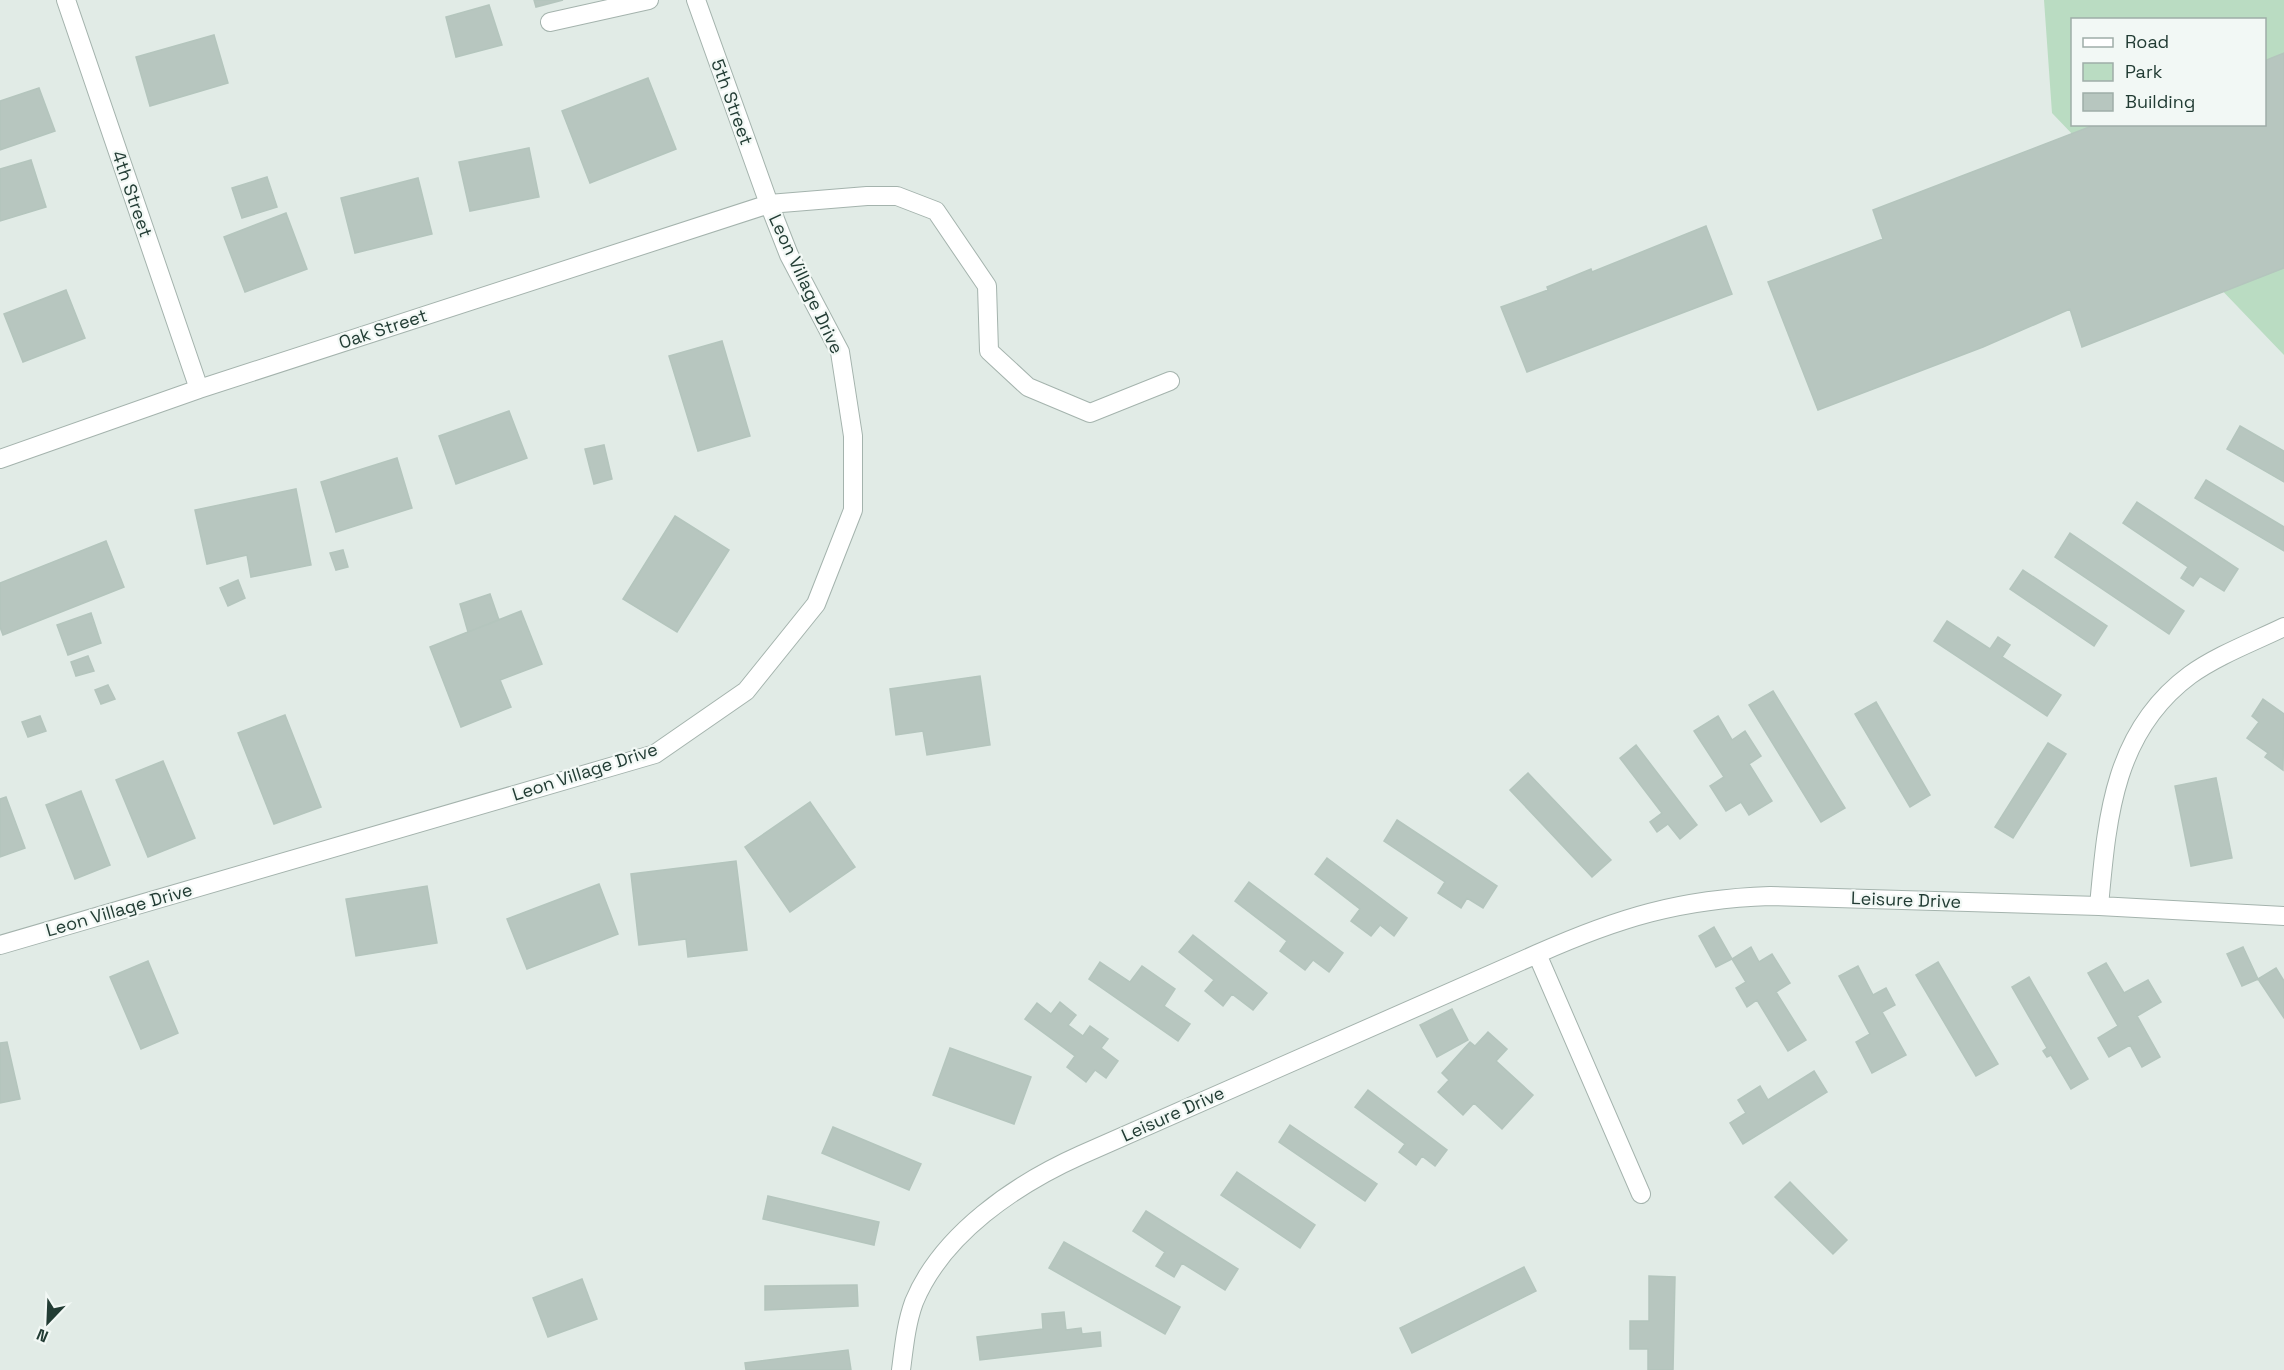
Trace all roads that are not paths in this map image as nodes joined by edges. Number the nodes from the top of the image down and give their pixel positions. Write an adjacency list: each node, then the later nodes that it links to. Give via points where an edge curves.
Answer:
1 (66, 0): 7 (street, 4th Street)
2 (648, 0): 4 (street)
3 (696, 0): 5 (street, 5th Street)
4 (550, 22)
5 (769, 204): 6 (street, Oak Street, via 897,196 936,211 987,286 989,351 1028,387 1090,413); 7 (street, Oak Street); 12 (street, Leon Village Drive, via 789,255 840,352 853,436 853,510 816,604 746,691 655,754)
6 (1170, 381)
7 (199, 389): 8 (street, Oak Street)
8 (0, 459)
9 (2284, 627): 10 (street, via 2190,675 2142,726 2127,756 2107,821)
10 (2099, 906): 11 (street, Leisure Drive); 13 (street, Leisure Drive, via 1726,897 1638,915)
11 (2284, 916)
12 (0, 945)
13 (1537, 954): 14 (street); 15 (street, Leisure Drive, via 1061,1164 1019,1188 964,1232 929,1276 914,1302)
14 (1641, 1194)
15 (901, 1370)

